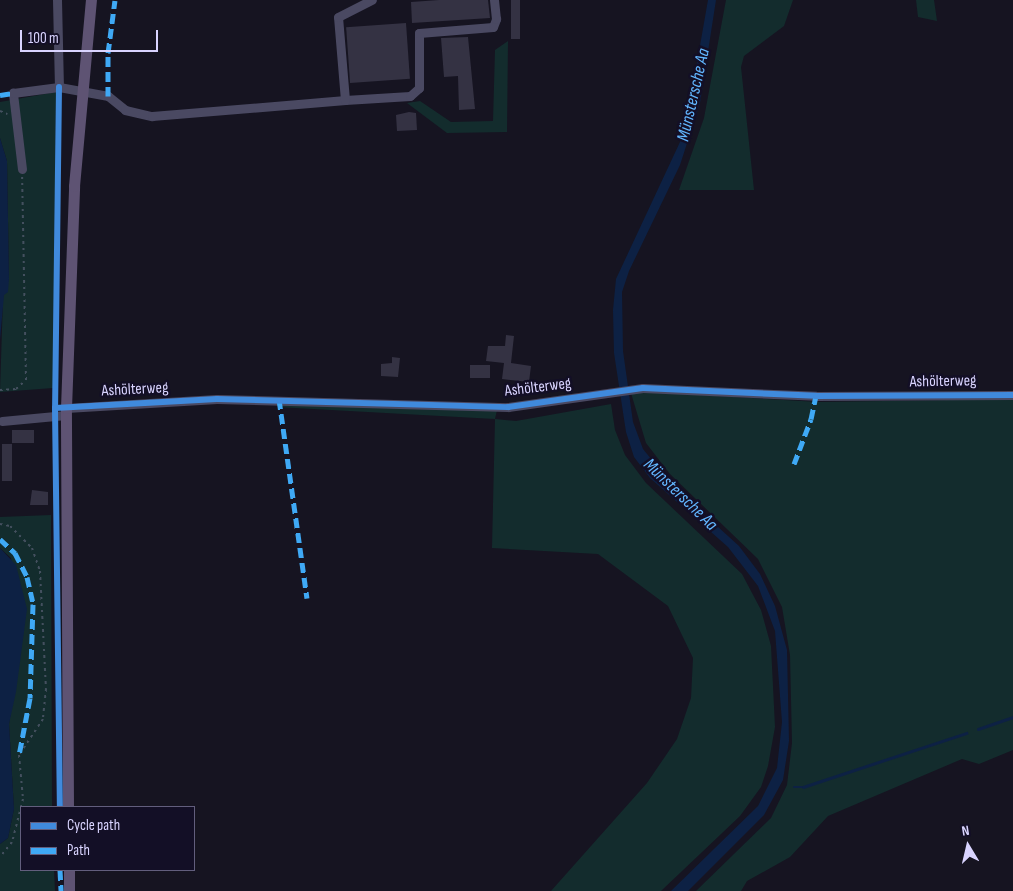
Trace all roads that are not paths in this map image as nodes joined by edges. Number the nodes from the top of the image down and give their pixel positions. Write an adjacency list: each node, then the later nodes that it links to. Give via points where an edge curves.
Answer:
1 (57, 0): 6 (street)
2 (91, 0): 7 (main road)
3 (372, 0): 5 (street)
4 (494, 0): 8 (street, via 496,19 493,26 419,34 419,88 410,96)
5 (359, 3): 8 (street, via 338,18)
6 (59, 87): 7 (street); 9 (street, via 13,93)
7 (82, 93): 8 (street, via 108,96 125,110 152,116); 11 (main road, via 74,186)
8 (345, 100)
9 (22, 169)
10 (1013, 395): 11 (street, Ashölterweg, via 816,396 637,389 508,407 218,399)
11 (66, 412): 12 (street, Ashölterweg); 13 (main road)
12 (2, 421)
13 (68, 806)
14 (69, 871): 15 (main road)
15 (69, 891)

